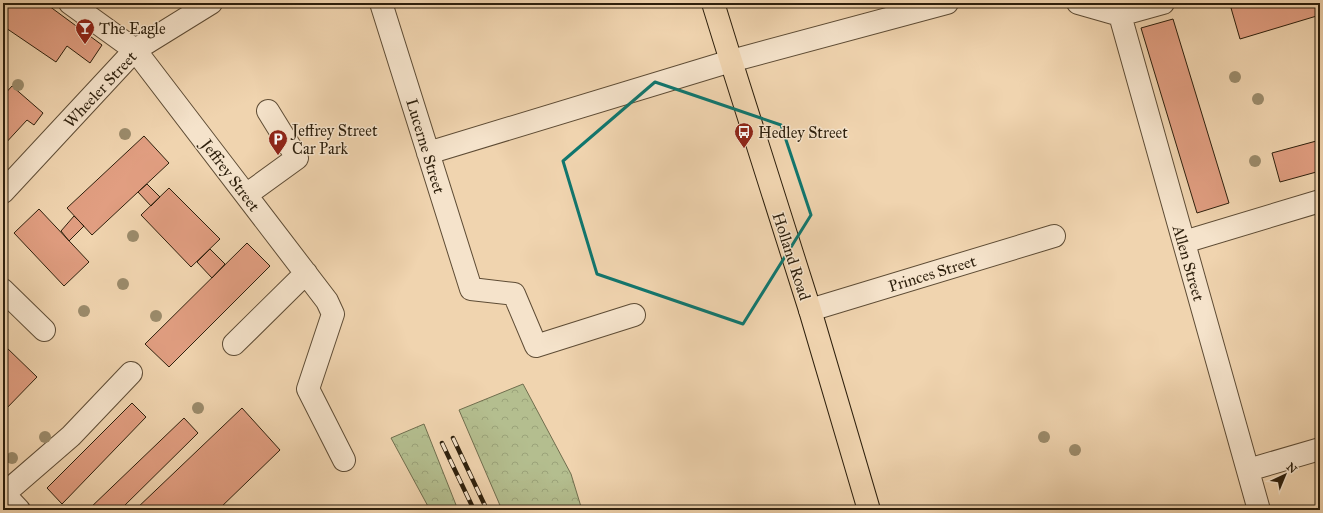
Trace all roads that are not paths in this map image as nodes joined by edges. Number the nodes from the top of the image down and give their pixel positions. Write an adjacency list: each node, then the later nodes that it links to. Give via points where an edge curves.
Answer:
1 (70, 3): 9 (street, Jeffrey Street)
2 (212, 3): 9 (street, Wheeler Street)
3 (381, 3): 12 (street, Lucerne Street)
4 (713, 3): 10 (main road, Holland Road)
5 (947, 3): 10 (street)
6 (1078, 3): 8 (street)
7 (1163, 3): 8 (street)
8 (1120, 15): 17 (street, Allen Street)
9 (135, 50): 13 (street, Wheeler Street); 14 (street, Jeffrey Street)
10 (730, 61): 12 (street); 20 (main road, Holland Road)
11 (268, 111): 14 (street, via 297,158)
12 (428, 153): 21 (street, Lucerne Street, via 471,289 514,294 536,346)
13 (3, 192)
14 (246, 195): 18 (street, Jeffrey Street)
15 (1320, 201): 17 (street)
16 (1054, 236): 20 (street, Princes Street)
17 (1184, 242): 27 (street, Allen Street)
18 (306, 273): 23 (street); 26 (street, Jeffrey Street, via 327,301 333,314 308,389)
19 (3, 290): 22 (street)
20 (810, 310): 30 (main road, Holland Road)
21 (634, 315)
22 (44, 330)
23 (234, 344)
24 (131, 373): 28 (street, via 71,436)
25 (1320, 449): 27 (street)
26 (344, 460)
27 (1248, 470): 31 (street, Allen Street)
28 (4, 494): 29 (street)
29 (20, 510)
30 (869, 510)
31 (1259, 510)

